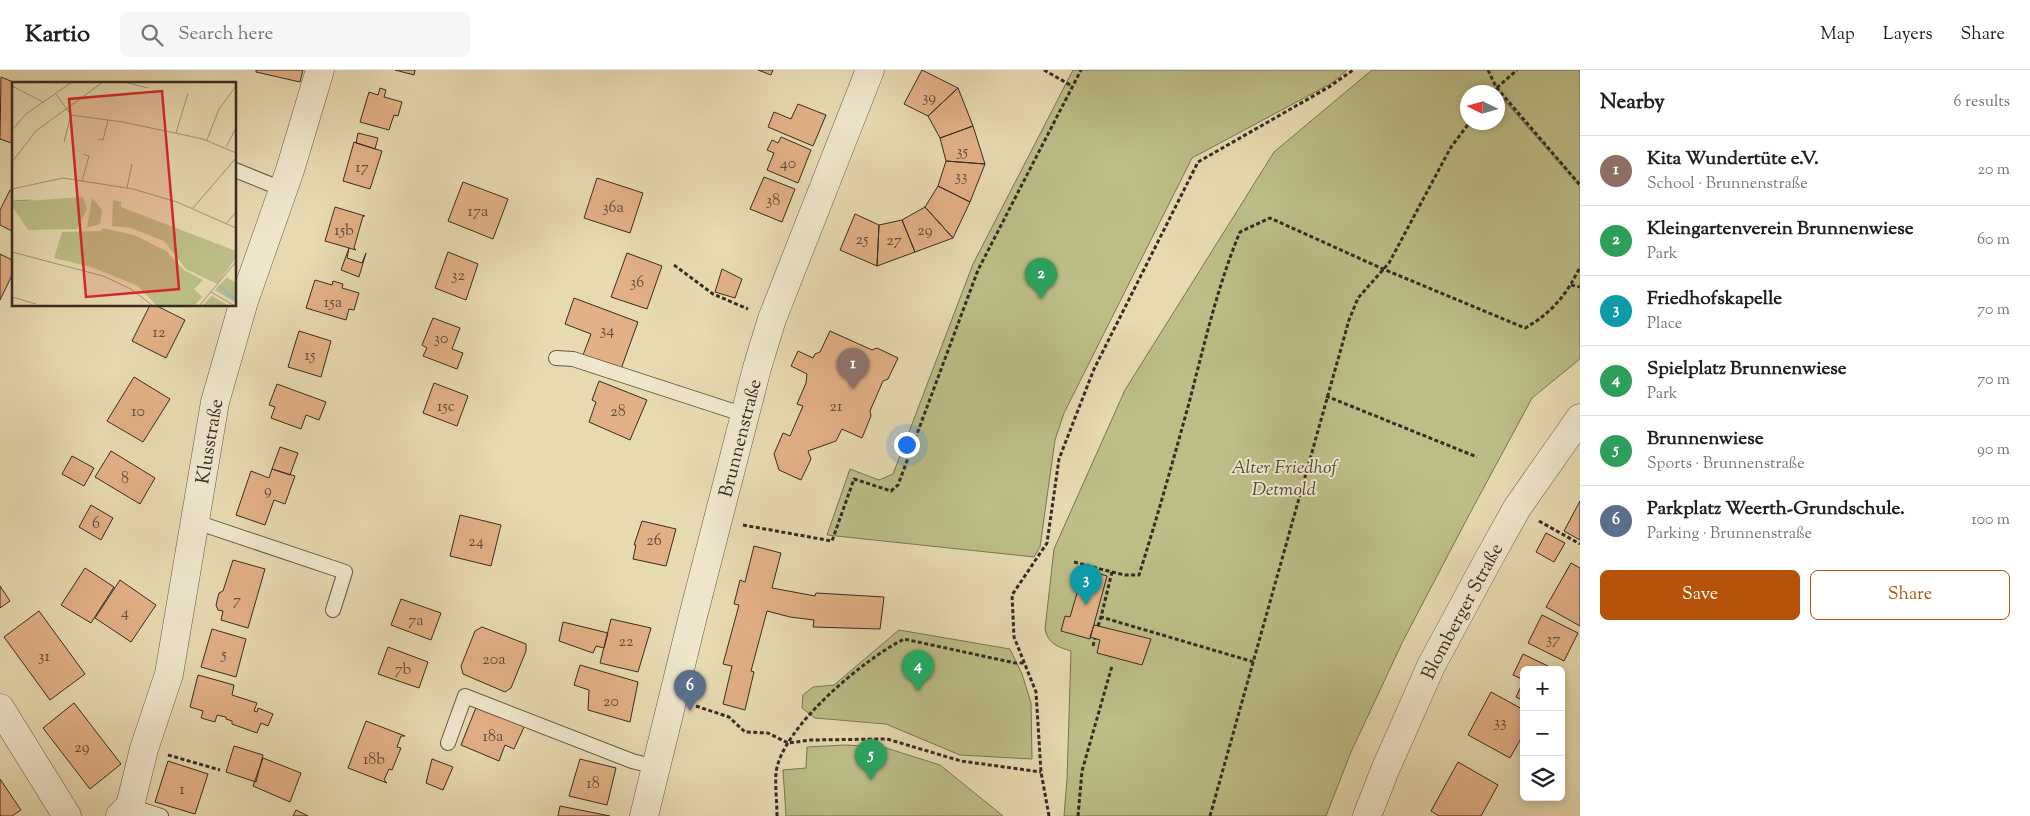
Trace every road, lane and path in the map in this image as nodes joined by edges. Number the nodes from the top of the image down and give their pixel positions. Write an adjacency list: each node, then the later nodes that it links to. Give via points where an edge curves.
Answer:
1 (320, 70): 15 (street, Klusstraße)
2 (870, 70): 21 (street, Brunnenstraße)
3 (1044, 70): 10 (path)
4 (1081, 70): 10 (path)
5 (1353, 70): 38 (path, via 1330,87 1198,162 1094,369 1059,460 1047,543 1012,595 1014,637)
6 (1488, 70): 8 (path)
7 (1517, 70): 9 (path)
8 (1495, 85)
9 (1498, 85)
10 (1072, 86): 27 (path, via 978,270 898,485 891,491 854,479 832,541)
11 (1505, 98): 14 (path)
12 (1464, 130): 18 (path, via 1451,147)
13 (236, 170): 15 (lane)
14 (1580, 185)
15 (282, 189): 28 (street, Klusstraße, via 244,301 215,402)
16 (674, 265): 21 (path, via 713,294)
17 (1580, 267): 19 (path)
18 (1383, 269): 19 (path, via 1525,328 1544,317); 23 (path, via 1358,298); 32 (path, via 1270,218 1240,232 1212,316 1139,574)
19 (1571, 286): 20 (path)
20 (1580, 287)
21 (772, 319): 24 (street, Brunnenstraße)
22 (556, 358): 24 (lane, via 572,359)
23 (1326, 396): 26 (path); 39 (path)
24 (745, 414): 27 (street, Brunnenstraße)
25 (1580, 418): 57 (street, Blomberger Straße, via 1517,508 1431,666)
26 (1477, 457)
27 (718, 519): 41 (street, Brunnenstraße)
28 (194, 521): 33 (lane, via 345,572); 45 (street, Klusstraße, via 169,674)
29 (1543, 524): 30 (path)
30 (1580, 544)
31 (1074, 562): 32 (path)
32 (1112, 572): 34 (path)
33 (333, 610)
34 (1101, 617): 35 (path); 39 (path)
35 (1098, 626)
36 (1095, 638): 37 (path)
37 (1093, 646)
38 (1024, 662): 44 (path, via 1015,663 904,639 889,647 826,697); 48 (path, via 1036,692)
39 (1254, 662): 56 (path)
40 (1112, 666): 55 (path, via 1082,771)
41 (674, 698): 44 (path, via 729,717 744,732 768,733); 46 (street, Brunnenstraße)
42 (0, 708): 50 (street)
43 (448, 743): 46 (lane, via 465,696)
44 (788, 743): 48 (path, via 887,739 962,761); 53 (path, via 776,772)
45 (144, 749): 47 (path); 49 (street, Klusstraße)
46 (655, 767): 52 (street, Brunnenstraße)
47 (220, 770)
48 (1041, 772): 54 (path)
49 (125, 811): 51 (lane)
50 (67, 816)
51 (161, 816)
52 (644, 816)
53 (777, 816)
54 (1048, 816)
55 (1078, 816)
56 (1210, 816)
57 (1368, 816)

